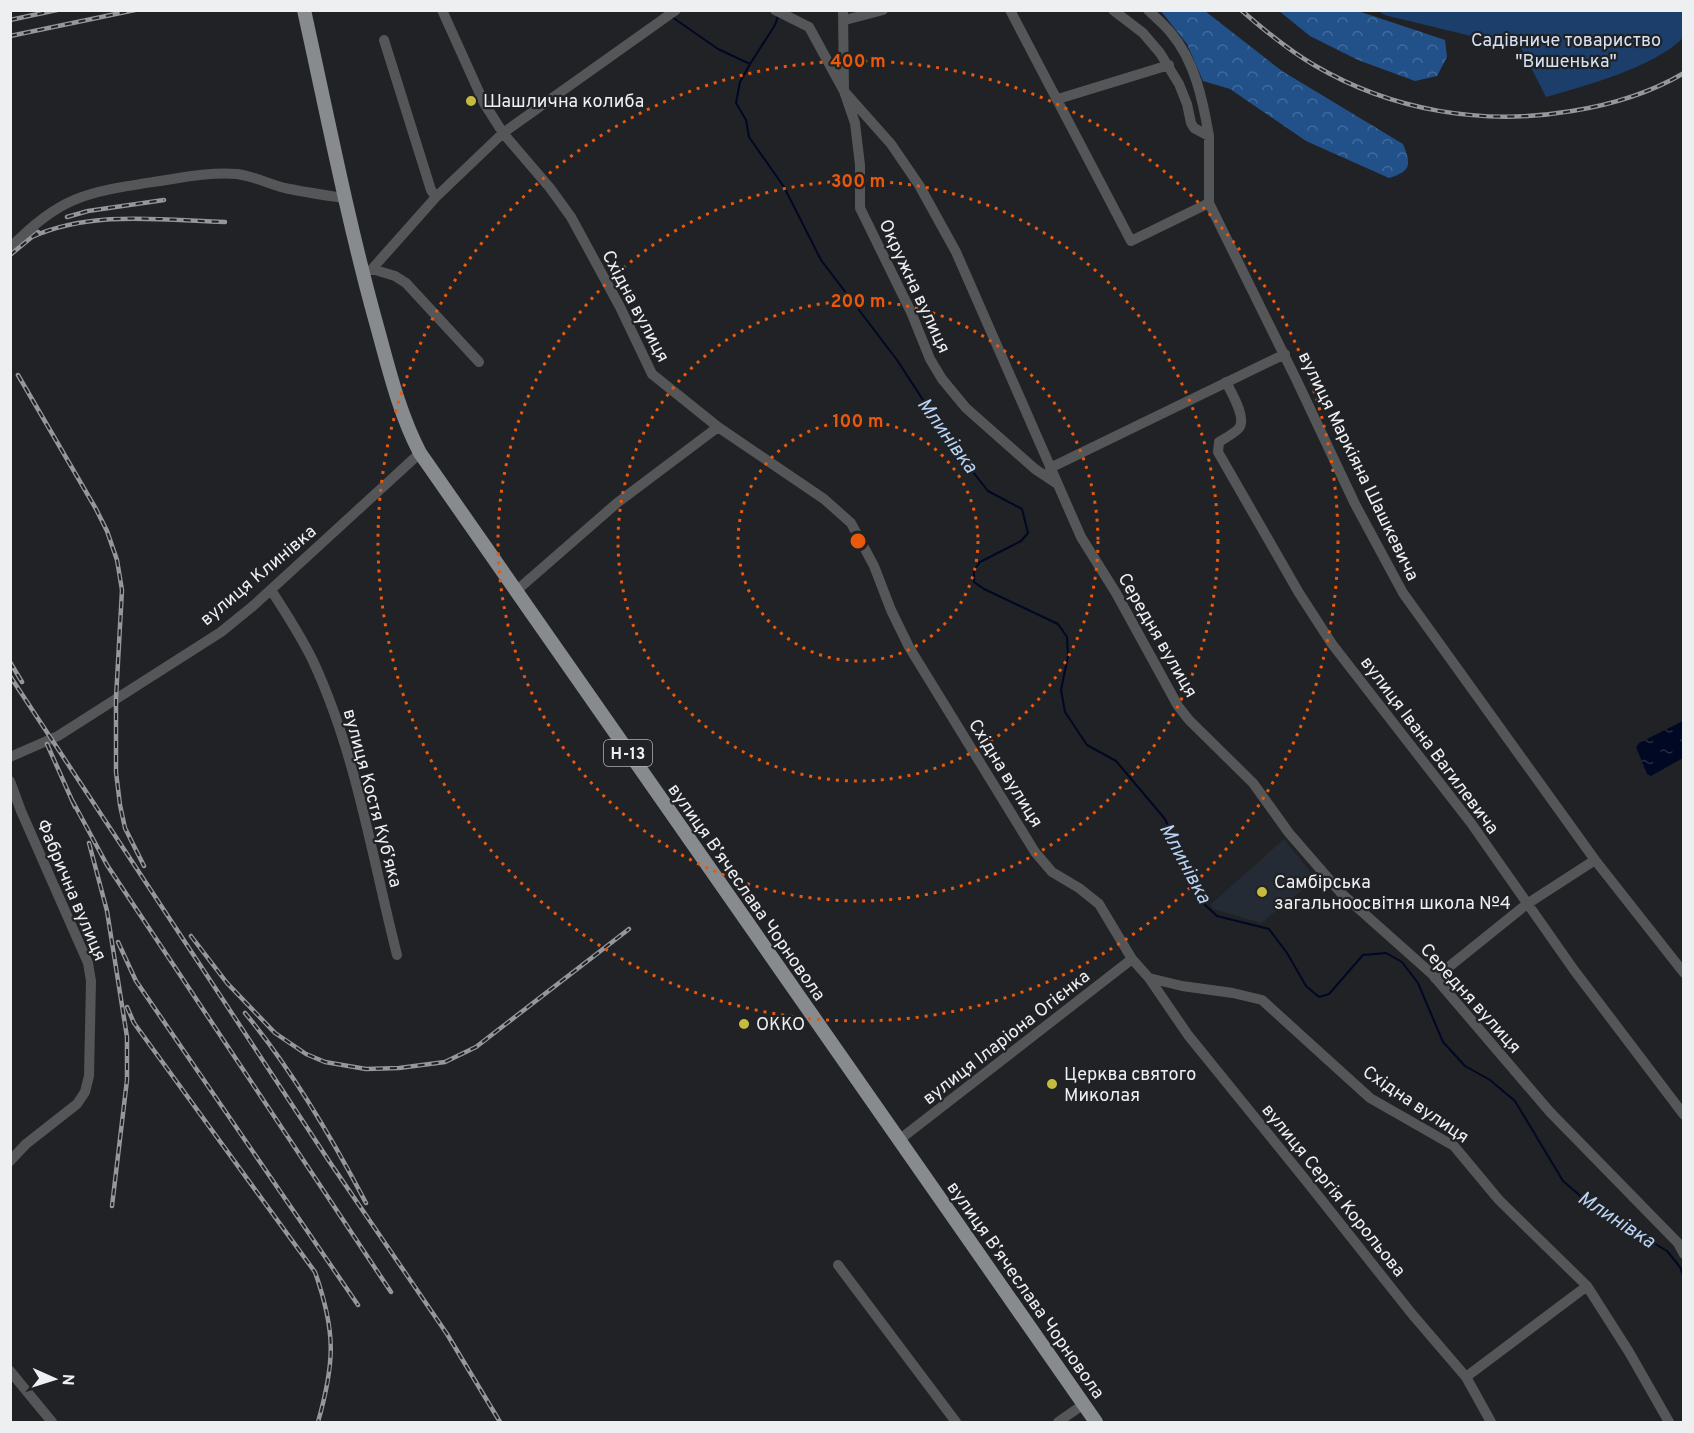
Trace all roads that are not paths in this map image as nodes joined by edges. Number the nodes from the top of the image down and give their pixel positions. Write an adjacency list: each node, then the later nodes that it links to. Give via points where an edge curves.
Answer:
1 (442, 10): 14 (street, Східна вулиця, via 484,103)
2 (676, 10): 14 (street)
3 (775, 10): 12 (street, Окружна вулиця, via 809,27)
4 (883, 10): 9 (street)
5 (1010, 10): 13 (street)
6 (1113, 10): 11 (street, via 1143,33)
7 (1148, 10): 15 (street, вулиця Маркіяна Шашкевича, via 1181,45 1204,104)
8 (305, 14): 16 (main road, вулиця Вʼячеслава Чорновола / Н-13)
9 (844, 15): 12 (street)
10 (384, 40): 17 (street)
11 (1168, 65): 13 (street); 15 (street, via 1187,104 1191,123)
12 (844, 91): 26 (street, Середня вулиця, via 891,144 919,184 956,252); 27 (street, Окружна вулиця, via 855,123 860,208 930,359 966,408)
13 (1058, 99): 18 (street, via 1131,241)
14 (503, 133): 17 (street); 24 (street, Східна вулиця, via 571,217 652,374)
15 (1209, 136): 18 (street, вулиця Маркіяна Шашкевича)
16 (344, 198): 19 (street, via 285,188 238,174 196,175 78,197 38,221); 20 (main road, вулиця Вʼячеслава Чорновола / Н-13)
17 (436, 198): 20 (street)
18 (1209, 203): 21 (street, вулиця Маркіяна Шашкевича)
19 (10, 248)
20 (367, 272): 22 (street, via 394,276 406,283); 25 (main road, вулиця Вʼячеслава Чорновола / Н-13, via 398,403)
21 (1285, 354): 23 (street); 32 (street, вулиця Маркіяна Шашкевича, via 1355,504 1403,593)
22 (479, 362)
23 (1226, 382): 26 (street); 33 (street, вулиця Івана Вагилевича, via 1242,423 1219,442 1218,452 1299,593 1332,644 1471,823)
24 (718, 427): 29 (street, via 617,503); 35 (street, Східна вулиця, via 824,499 851,523 909,647 1035,852 1052,872 1100,904)
25 (420, 453): 28 (street, вулиця Клинівка); 29 (main road, вулиця Вʼячеслава Чорновола / Н-13)
26 (1050, 468): 27 (street, Середня вулиця)
27 (1056, 483): 38 (street, Середня вулиця, via 1081,537 1178,706 1253,783 1289,833 1341,893)
28 (271, 590): 30 (street, вулиця Клинівка, via 221,632 77,725); 34 (street, вулиця Костя Кубʼяка, via 313,661 340,729)
29 (516, 591): 40 (main road, вулиця Вʼячеслава Чорновола / Н-13)
30 (10, 757)
31 (10, 781): 41 (street, Фабрична вулиця, via 88,963 91,981 85,1092 77,1104)
32 (1595, 860): 33 (street); 36 (street, вулиця Маркіяна Шашкевича)
33 (1527, 904): 38 (street); 39 (street, вулиця Івана Вагилевича)
34 (397, 955)
35 (1132, 960): 37 (street, Східна вулиця); 40 (street, вулиця Іларіона Огієнка)
36 (1683, 973)
37 (1149, 978): 45 (street, Східна вулиця, via 1262,1000 1370,1098 1454,1146 1499,1200); 47 (street, вулиця Сергія Корольова, via 1188,1035)
38 (1435, 978): 42 (street, Середня вулиця, via 1550,1112)
39 (1683, 1115)
40 (899, 1140): 48 (main road, вулиця Вʼячеслава Чорновола / Н-13)
41 (10, 1161)
42 (1681, 1241): 43 (street, Середня вулиця)
43 (1683, 1254)
44 (838, 1265): 50 (street)
45 (1587, 1286): 47 (street); 54 (street, Східна вулиця)
46 (10, 1371): 49 (street)
47 (1466, 1377): 53 (street, вулиця Сергія Корольова)
48 (1084, 1404): 51 (street); 52 (main road, вулиця Вʼячеслава Чорновола / Н-13)
49 (52, 1422)
50 (956, 1422)
51 (1058, 1422)
52 (1096, 1422)
53 (1491, 1422)
54 (1669, 1422)

